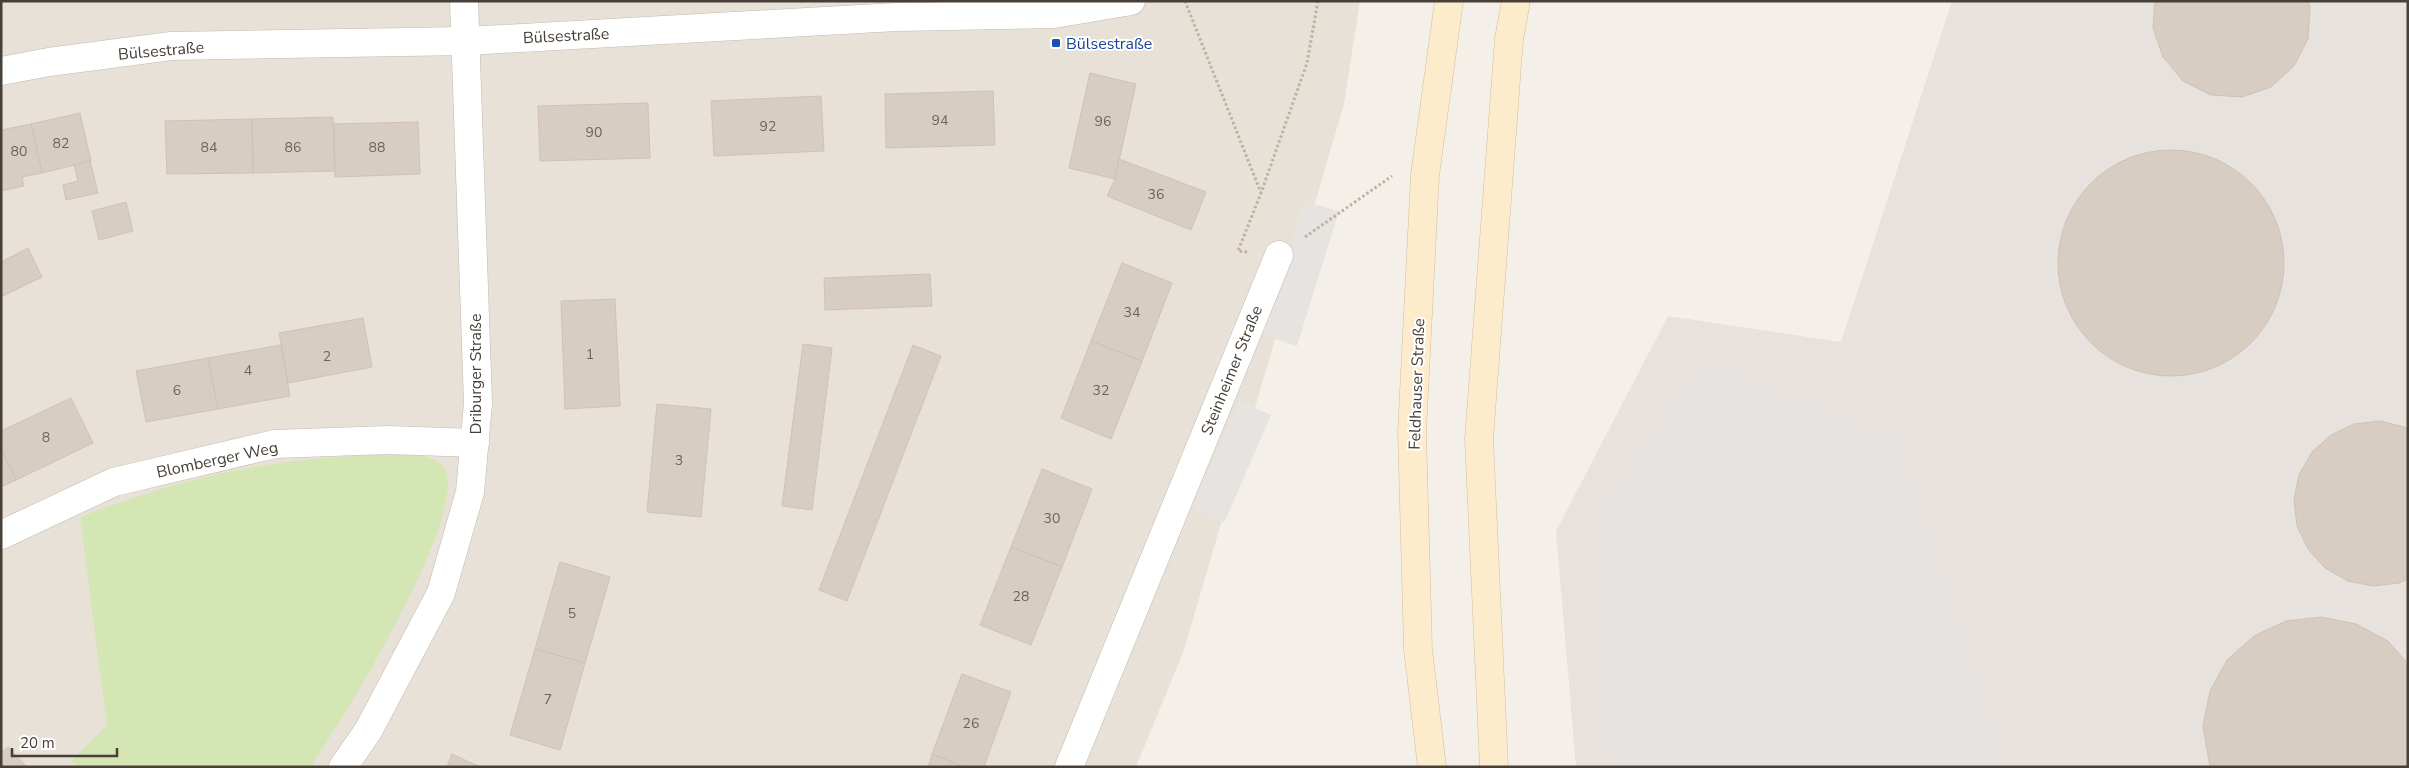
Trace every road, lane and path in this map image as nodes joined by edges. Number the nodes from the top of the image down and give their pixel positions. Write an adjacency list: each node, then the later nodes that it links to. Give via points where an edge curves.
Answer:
1 (464, 1): 9 (street, Driburger Straße)
2 (1131, 1): 9 (street, Bülsestraße, via 1054,14 896,17)
3 (1185, 1): 12 (path)
4 (1318, 1): 12 (path, via 1307,63)
5 (1449, 1): 11 (street, Feldhauser Straße)
6 (1501, 1): 8 (street)
7 (1516, 1): 8 (street)
8 (1509, 39): 19 (street, via 1479,439)
9 (466, 41): 10 (street, Bülsestraße, via 172,46 49,62); 14 (street, Driburger Straße, via 478,403)
10 (1, 72)
11 (1428, 152): 13 (path); 18 (street, Feldhauser Straße, via 1412,432 1418,649)
12 (1261, 193): 13 (path, via 1238,251)
13 (1279, 255): 17 (street, Steinheimer Straße)
14 (475, 443): 15 (street, Blomberger Weg, via 388,440 275,444 114,482); 16 (street, Driburger Straße, via 470,492 441,593 368,731)
15 (1, 535)
16 (343, 767)
17 (1069, 767)
18 (1432, 767)
19 (1494, 767)

